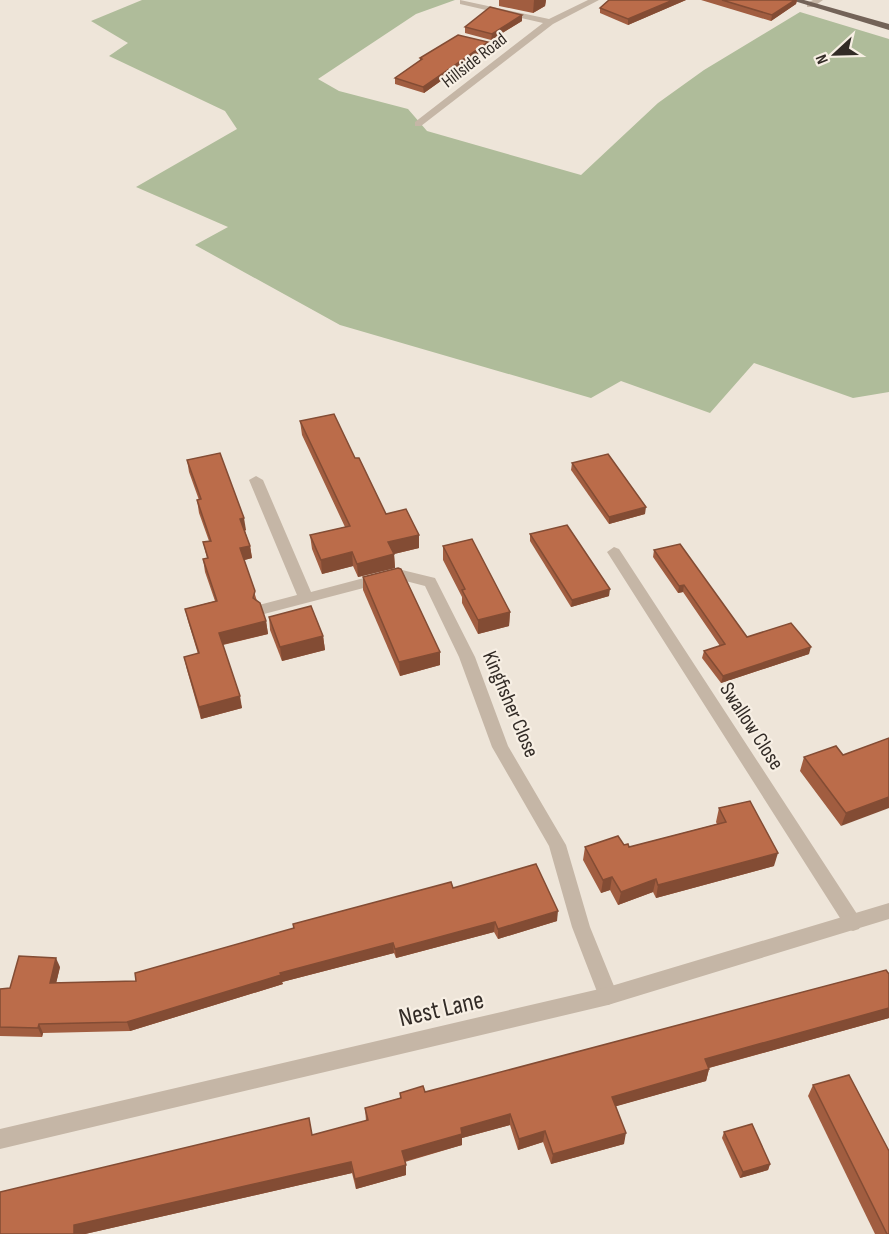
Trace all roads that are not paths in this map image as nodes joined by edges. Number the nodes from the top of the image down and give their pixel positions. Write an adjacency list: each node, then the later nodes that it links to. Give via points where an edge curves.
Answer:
1 (595, 0): 6 (street, Hillside Road)
2 (795, 0): 5 (main road)
3 (819, 0): 5 (lane)
4 (463, 2): 6 (street, Hillside Road)
5 (810, 5): 7 (main road)
6 (550, 22): 8 (street, Hillside Road)
7 (889, 27)
8 (418, 124)
9 (256, 480): 11 (street)
10 (614, 552): 14 (street, Swallow Close)
11 (306, 598): 12 (street, Kingfisher Close); 15 (street, Kingfisher Close, via 398,574 430,582 467,657 500,747 557,845 581,927)
12 (264, 609)
13 (889, 911): 14 (street, Nest Lane)
14 (853, 923): 15 (street, Nest Lane)
15 (608, 996): 16 (street, Nest Lane)
16 (0, 1139)

